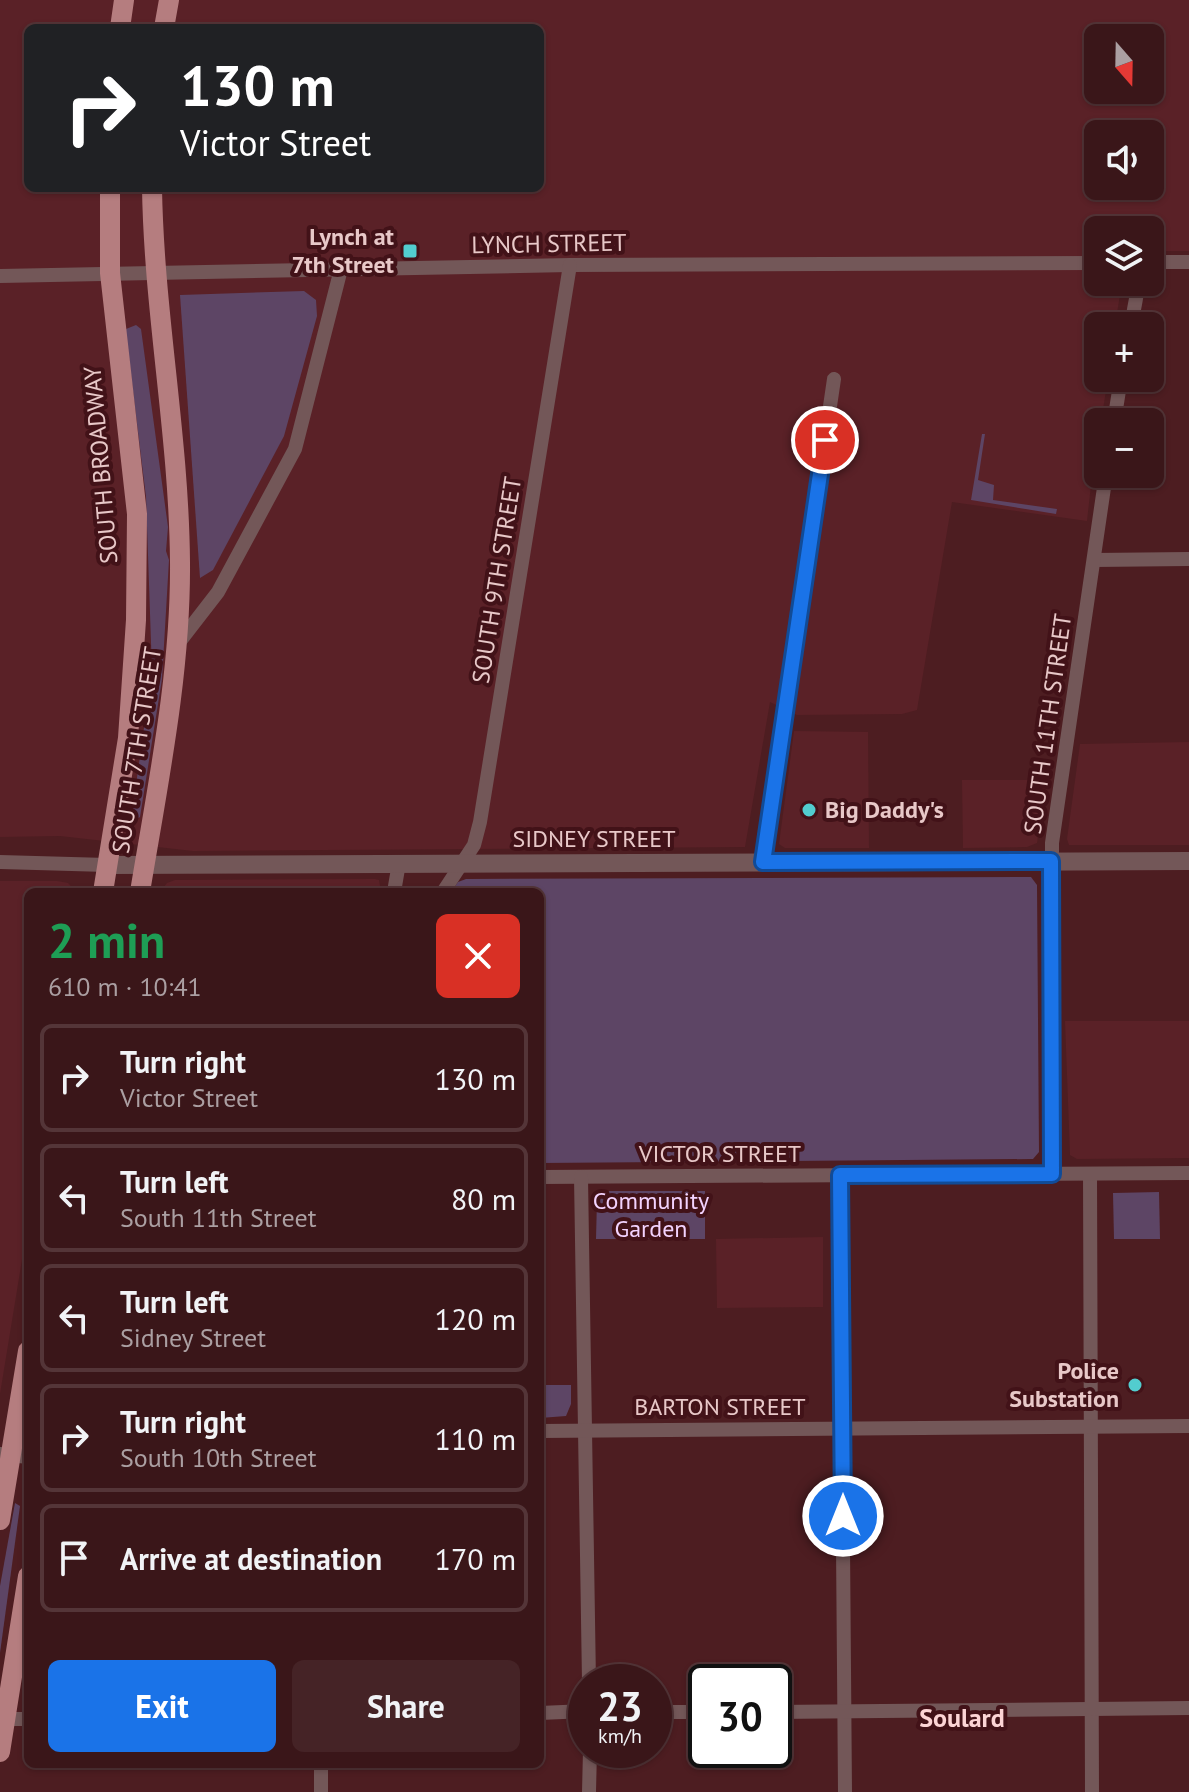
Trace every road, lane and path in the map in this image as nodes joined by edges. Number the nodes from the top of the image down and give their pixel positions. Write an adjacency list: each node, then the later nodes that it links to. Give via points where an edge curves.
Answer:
1 (124, 0): 3 (main road)
2 (169, 0): 4 (main road)
3 (121, 24)
4 (165, 24)
5 (110, 192): 12 (main road, SOUTH BROADWAY)
6 (152, 192): 13 (main road)
7 (1164, 262): 8 (street)
8 (1189, 262)
9 (1084, 263): 10 (street, LYNCH STREET)
10 (570, 265): 11 (street, LYNCH STREET); 27 (street, SOUTH 9TH STREET, via 482,808 474,845)
11 (341, 269): 13 (street, LYNCH STREET); 19 (street, SOUTH 7TH STREET, via 295,449 224,581)
12 (110, 273): 13 (street, LYNCH STREET); 14 (street, LYNCH STREET); 20 (main road, SOUTH BROADWAY, via 137,514 136,661)
13 (155, 273): 19 (main road, via 178,480)
14 (0, 276)
15 (834, 379): 24 (street)
16 (1104, 488): 18 (street, SOUTH 11TH STREET)
17 (1189, 559): 18 (street)
18 (1094, 560): 21 (street, SOUTH 11TH STREET)
19 (176, 646): 26 (main road, SOUTH 7TH STREET)
20 (128, 738): 28 (main road, SOUTH 7TH STREET)
21 (1051, 861): 22 (street, SIDNEY STREET); 24 (street, SIDNEY STREET); 34 (street, SOUTH 11TH STREET)
22 (1189, 861)
23 (0, 862): 28 (street, SIDNEY STREET)
24 (763, 862): 27 (street, SIDNEY STREET)
25 (399, 863): 26 (street, SIDNEY STREET); 27 (street, SIDNEY STREET); 31 (street)
26 (144, 864): 28 (street, SIDNEY STREET); 30 (main road, SOUTH 7TH STREET)
27 (462, 864): 32 (street, SOUTH 9TH STREET)
28 (107, 865): 29 (main road, SOUTH 7TH STREET)
29 (104, 888)
30 (141, 888)
31 (395, 888)
32 (446, 888)
33 (1189, 1173): 35 (street, VICTOR STREET)
34 (1052, 1174): 35 (street, VICTOR STREET); 36 (street, VICTOR STREET)
35 (1090, 1174): 40 (street)
36 (840, 1175): 38 (street, VICTOR STREET); 42 (street)
37 (544, 1177): 38 (street, VICTOR STREET)
38 (581, 1177): 43 (street)
39 (24, 1379): 45 (main road)
40 (1090, 1426): 41 (street, BARTON STREET); 42 (street, BARTON STREET); 49 (street)
41 (1189, 1426)
42 (842, 1428): 43 (street, BARTON STREET); 51 (street)
43 (585, 1430): 44 (street, BARTON STREET); 48 (street)
44 (544, 1431)
45 (13, 1456): 46 (main road)
46 (0, 1520)
47 (24, 1601): 55 (main road)
48 (589, 1664)
49 (1092, 1708): 50 (street); 51 (street); 63 (street)
50 (1189, 1708)
51 (844, 1711): 53 (street); 62 (street)
52 (568, 1712): 54 (street)
53 (792, 1712)
54 (544, 1713)
55 (5, 1719): 56 (street); 57 (main road)
56 (24, 1719)
57 (0, 1752)
58 (321, 1768): 60 (street)
59 (590, 1768): 61 (street)
60 (321, 1792)
61 (589, 1792)
62 (845, 1792)
63 (1092, 1792)

